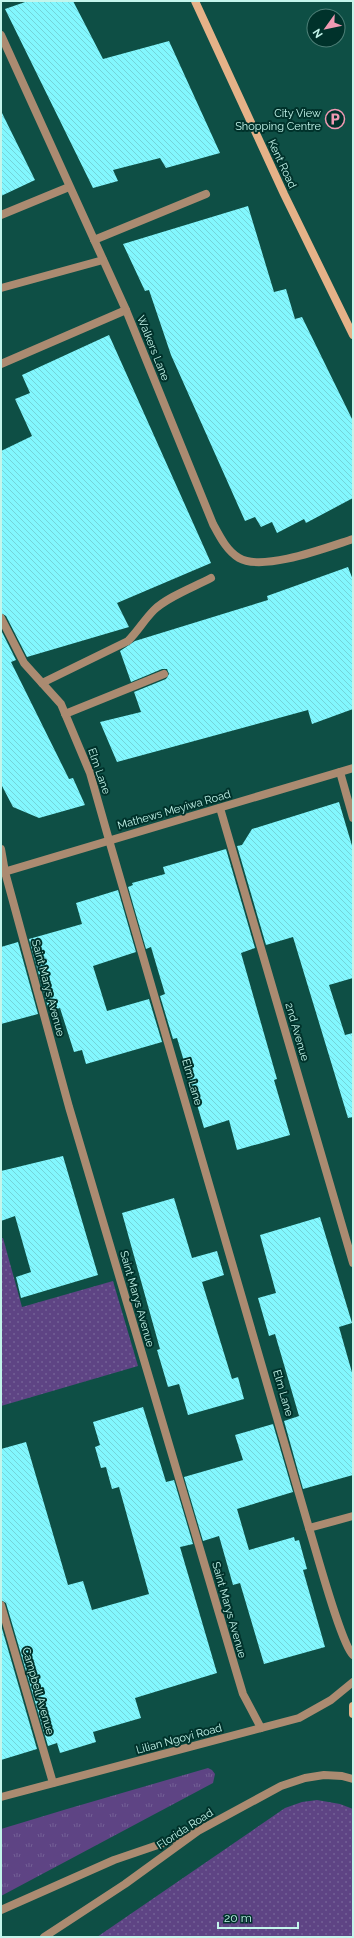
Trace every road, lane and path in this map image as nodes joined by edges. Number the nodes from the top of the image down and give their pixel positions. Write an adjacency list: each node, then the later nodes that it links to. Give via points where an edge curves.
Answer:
1 (195, 1): 10 (main road, Kent Road, via 284,194)
2 (1, 35): 3 (street, Walkers Lane)
3 (69, 187): 5 (street); 6 (street, Walkers Lane)
4 (206, 194): 6 (street)
5 (1, 215)
6 (94, 240): 7 (street, Walkers Lane)
7 (103, 260): 8 (street); 9 (street, Walkers Lane)
8 (1, 288)
9 (126, 310): 11 (street); 12 (street, Walkers Lane, via 213,524 226,547 240,559 256,563 281,560)
10 (353, 335)
11 (1, 364)
12 (353, 539)
13 (211, 578): 16 (street, via 162,603 128,641)
14 (1, 618): 16 (street, Elm Lane, via 24,663)
15 (164, 674): 17 (street)
16 (42, 683): 17 (street, Elm Lane, via 57,698)
17 (65, 714): 22 (street, Elm Lane, via 90,773)
18 (353, 768): 19 (street, Mathews Meyiwa Road)
19 (340, 772): 20 (street, Mathews Meyiwa Road); 21 (street)
20 (220, 808): 22 (street, Mathews Meyiwa Road); 25 (street, 2nd Avenue)
21 (353, 818)
22 (109, 840): 24 (street, Mathews Meyiwa Road); 27 (street, Elm Lane)
23 (1, 849): 24 (street, Saint Marys Avenue)
24 (3, 872): 33 (street, Saint Marys Avenue, via 69,1108 243,1694)
25 (353, 1263)
26 (353, 1516): 27 (street)
27 (309, 1528): 29 (street, Elm Lane, via 341,1630)
28 (1, 1605): 35 (street, Campbell Avenue)
29 (353, 1655)
30 (353, 1682): 33 (street, Lilian Ngoyi Road, via 316,1710 299,1718)
31 (353, 1706): 32 (main road)
32 (353, 1714)
33 (261, 1728): 35 (street, Lilian Ngoyi Road)
34 (353, 1779): 37 (street, Florida Road, via 324,1775 281,1786)
35 (53, 1783): 36 (street, Lilian Ngoyi Road)
36 (1, 1797)
37 (198, 1831): 38 (street, via 114,1860); 39 (street, Florida Road)
38 (1, 1910)
39 (49, 1936)

